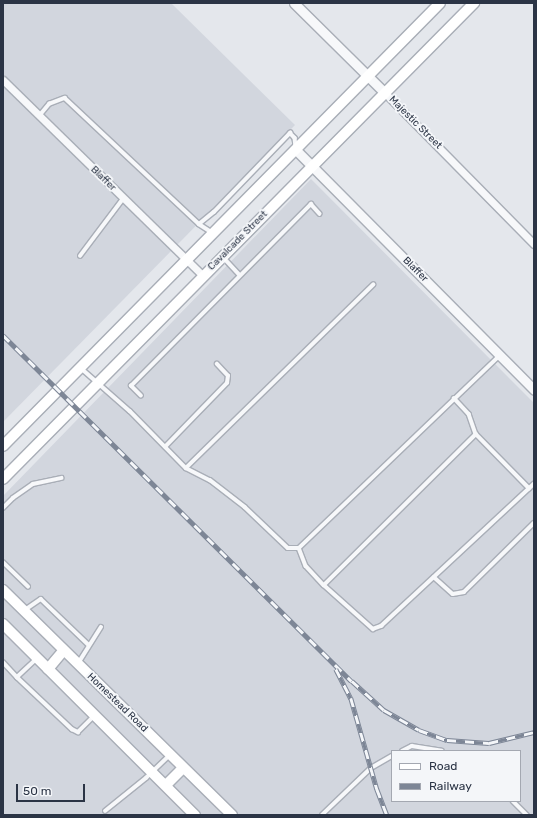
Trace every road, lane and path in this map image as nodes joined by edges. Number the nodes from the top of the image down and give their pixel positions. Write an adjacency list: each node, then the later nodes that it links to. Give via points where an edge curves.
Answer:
1 (294, 3): 4 (street, Majestic Street)
2 (440, 3): 4 (main road)
3 (474, 3): 6 (main road, Cavalcade Street)
4 (368, 76): 6 (street, Majestic Street); 8 (main road)
5 (3, 80): 7 (street, Blaffer)
6 (385, 93): 9 (main road, Cavalcade Street); 14 (street, Majestic Street)
7 (39, 116): 10 (street, Blaffer); 12 (lane, via 49,104 65,98)
8 (296, 150): 9 (street, Blaffer); 12 (lane, via 295,138 290,133 214,212); 13 (main road)
9 (312, 166): 16 (main road, Cavalcade Street); 21 (street, Blaffer)
10 (123, 199): 15 (lane); 17 (street, Blaffer)
11 (320, 214): 18 (lane, via 311,204)
12 (199, 224): 13 (lane)
13 (213, 233): 17 (main road)
14 (534, 244)
15 (80, 256)
16 (222, 257): 18 (lane); 19 (main road, Cavalcade Street)
17 (185, 260): 19 (street, Blaffer); 23 (main road)
18 (240, 274): 26 (lane, via 131,386)
19 (203, 276): 24 (main road, Cavalcade Street)
20 (372, 285): 31 (lane)
21 (500, 355): 25 (street, Blaffer); 27 (lane)
22 (217, 364): 30 (lane, via 228,376 227,383)
23 (80, 367): 24 (lane); 29 (main road)
24 (98, 384): 30 (lane, via 130,411); 33 (main road, Cavalcade Street)
25 (534, 390)
26 (141, 396)
27 (454, 398): 28 (lane, via 469,414); 38 (lane)
28 (476, 434): 35 (lane); 41 (lane)
29 (3, 446)
30 (165, 447): 31 (lane)
31 (186, 468): 38 (lane, via 210,480 288,548)
32 (61, 478): 36 (lane, via 33,484 12,498)
33 (3, 480)
34 (534, 484): 35 (lane)
35 (530, 488): 40 (lane)
36 (3, 508)
37 (534, 523): 40 (lane, via 464,592 453,594)
38 (300, 548): 41 (lane, via 306,566)
39 (3, 562): 42 (lane)
40 (434, 577): 41 (lane, via 381,626 372,629)
41 (324, 585)
42 (28, 586)
43 (3, 590): 44 (main road, Homestead Road)
44 (24, 611): 47 (lane, via 41,599); 48 (main road, Homestead Road)
45 (3, 624): 49 (main road)
46 (101, 627): 47 (lane)
47 (89, 646): 51 (lane)
48 (63, 651): 51 (main road, Homestead Road); 52 (main road)
49 (37, 658): 52 (main road); 53 (lane)
50 (3, 662): 53 (lane)
51 (77, 664): 57 (main road, Homestead Road)
52 (48, 669): 54 (main road)
53 (18, 677): 54 (lane, via 72,729 78,732)
54 (95, 716): 60 (main road)
55 (404, 750): 56 (lane, via 412,746)
56 (436, 750)
57 (170, 755): 59 (main road, Homestead Road); 60 (lane)
58 (391, 757): 66 (lane, via 371,768)
59 (183, 768): 61 (main road); 65 (main road, Homestead Road)
60 (153, 772): 61 (main road); 63 (lane)
61 (166, 785): 64 (main road)
62 (514, 802): 67 (lane)
63 (105, 811)
64 (195, 815)
65 (232, 815)
66 (322, 815)
67 (527, 815)

